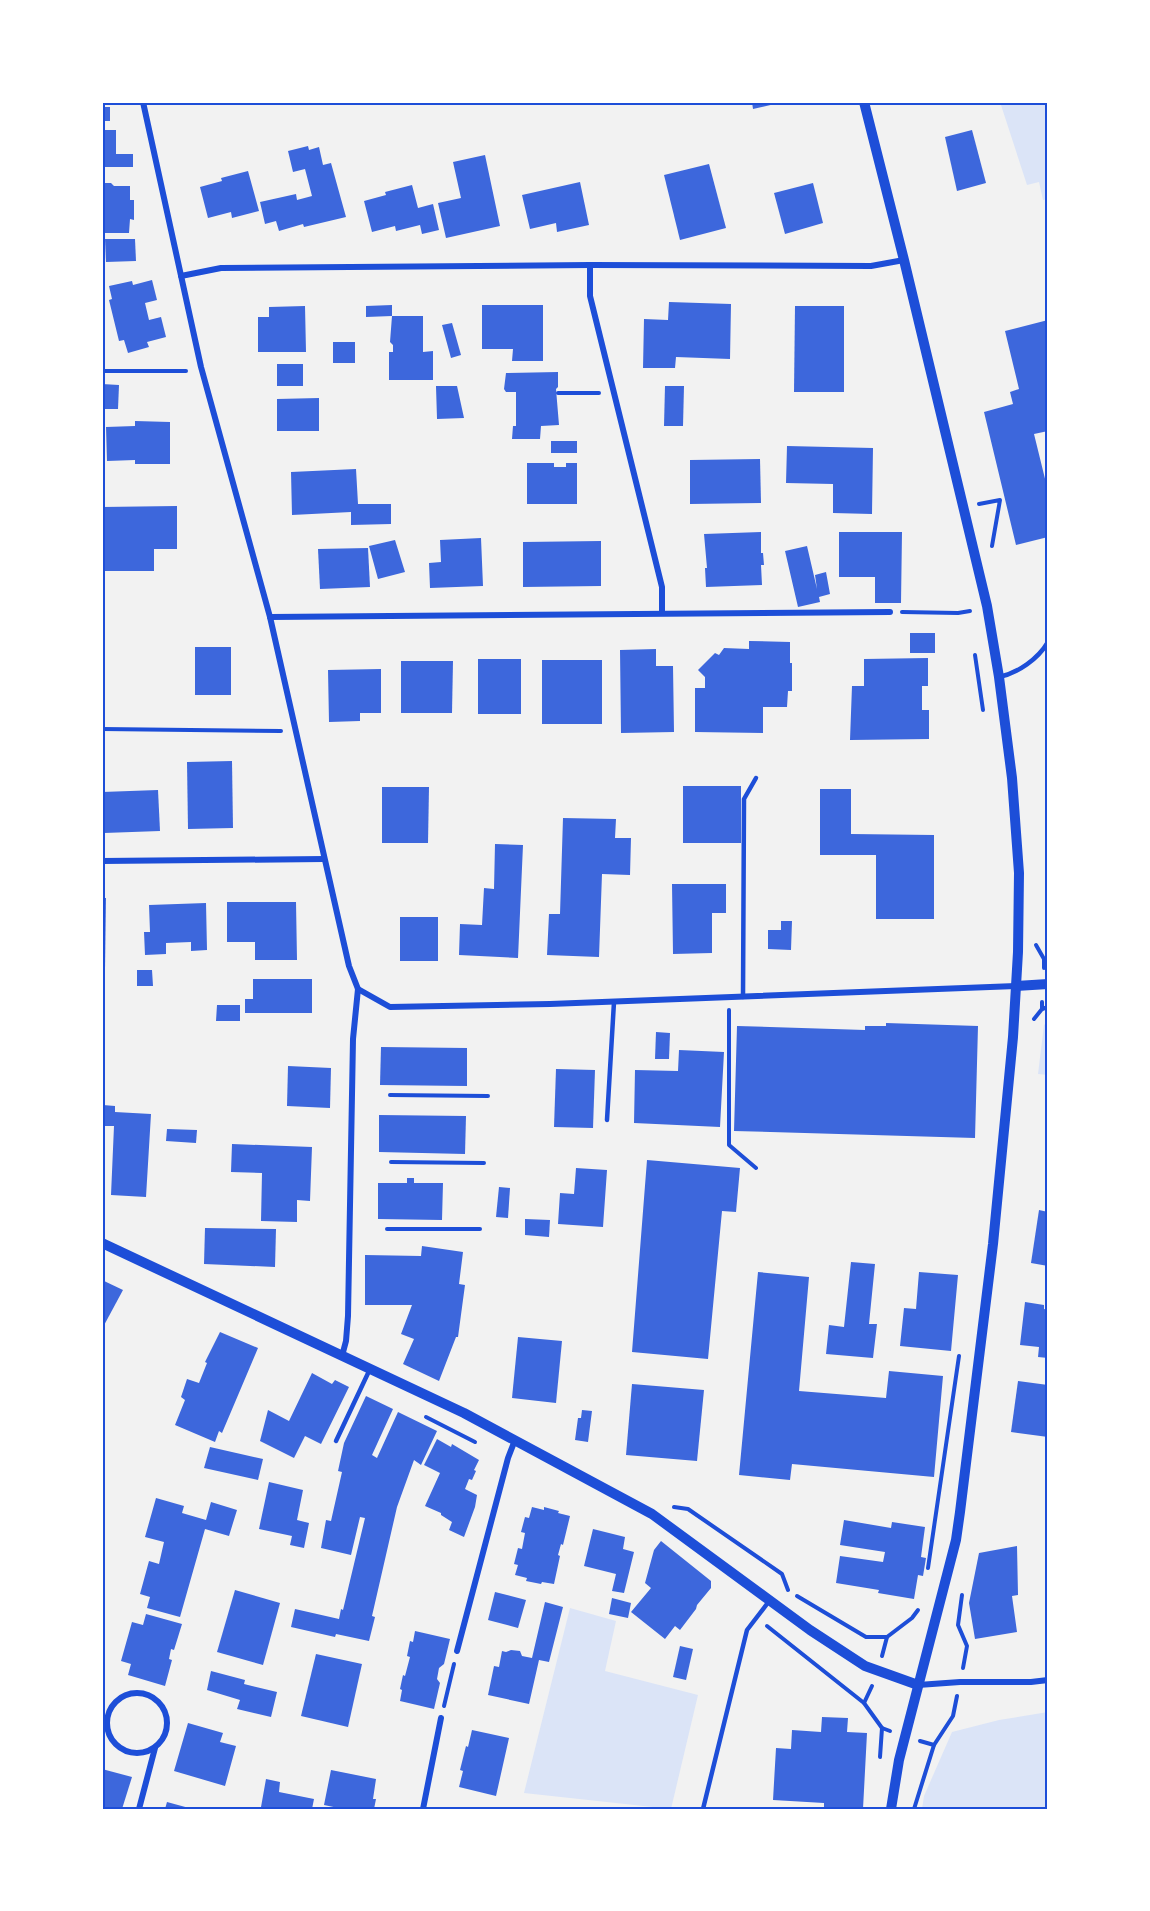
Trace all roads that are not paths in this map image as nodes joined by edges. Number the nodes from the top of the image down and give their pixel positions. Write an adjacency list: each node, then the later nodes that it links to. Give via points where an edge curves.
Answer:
1 (143, 102): 5 (street)
2 (864, 102): 3 (street)
3 (904, 260): 4 (street, via 871,266); 10 (street, via 987,606)
4 (590, 265): 5 (street, via 221,268); 7 (street, via 590,296 662,587)
5 (182, 276): 8 (street, via 201,367)
6 (890, 612): 7 (street)
7 (662, 613): 8 (street)
8 (270, 616): 12 (street)
9 (1048, 642): 10 (lane, via 1042,652 1013,674)
10 (999, 677): 15 (street, via 1019,873)
11 (756, 777): 17 (lane, via 744,799)
12 (324, 859): 13 (street); 16 (street)
13 (102, 861)
14 (1045, 984): 15 (street)
15 (1016, 986): 17 (street); 28 (street, via 993,1244 960,1512)
16 (358, 989): 18 (street, via 390,1007); 21 (street, via 353,1039 348,1316)
17 (743, 997): 18 (street)
18 (614, 1002): 19 (lane)
19 (607, 1120)
20 (102, 1243): 21 (street)
21 (342, 1356): 22 (street)
22 (370, 1369): 23 (street); 24 (lane)
23 (515, 1439): 25 (street, via 652,1514); 26 (street)
24 (336, 1441)
25 (770, 1600): 28 (street, via 865,1666); 34 (lane, via 747,1629)
26 (458, 1651)
27 (1048, 1680): 28 (street)
28 (918, 1685): 35 (street)
29 (105, 1711): 31 (street, via 107,1731 118,1748 137,1754); 31 (street, via 131,1693 151,1696 165,1711 167,1721 162,1740)
30 (441, 1718): 33 (street)
31 (155, 1748): 32 (street)
32 (139, 1809)
33 (423, 1809)
34 (703, 1809)
35 (891, 1809)

